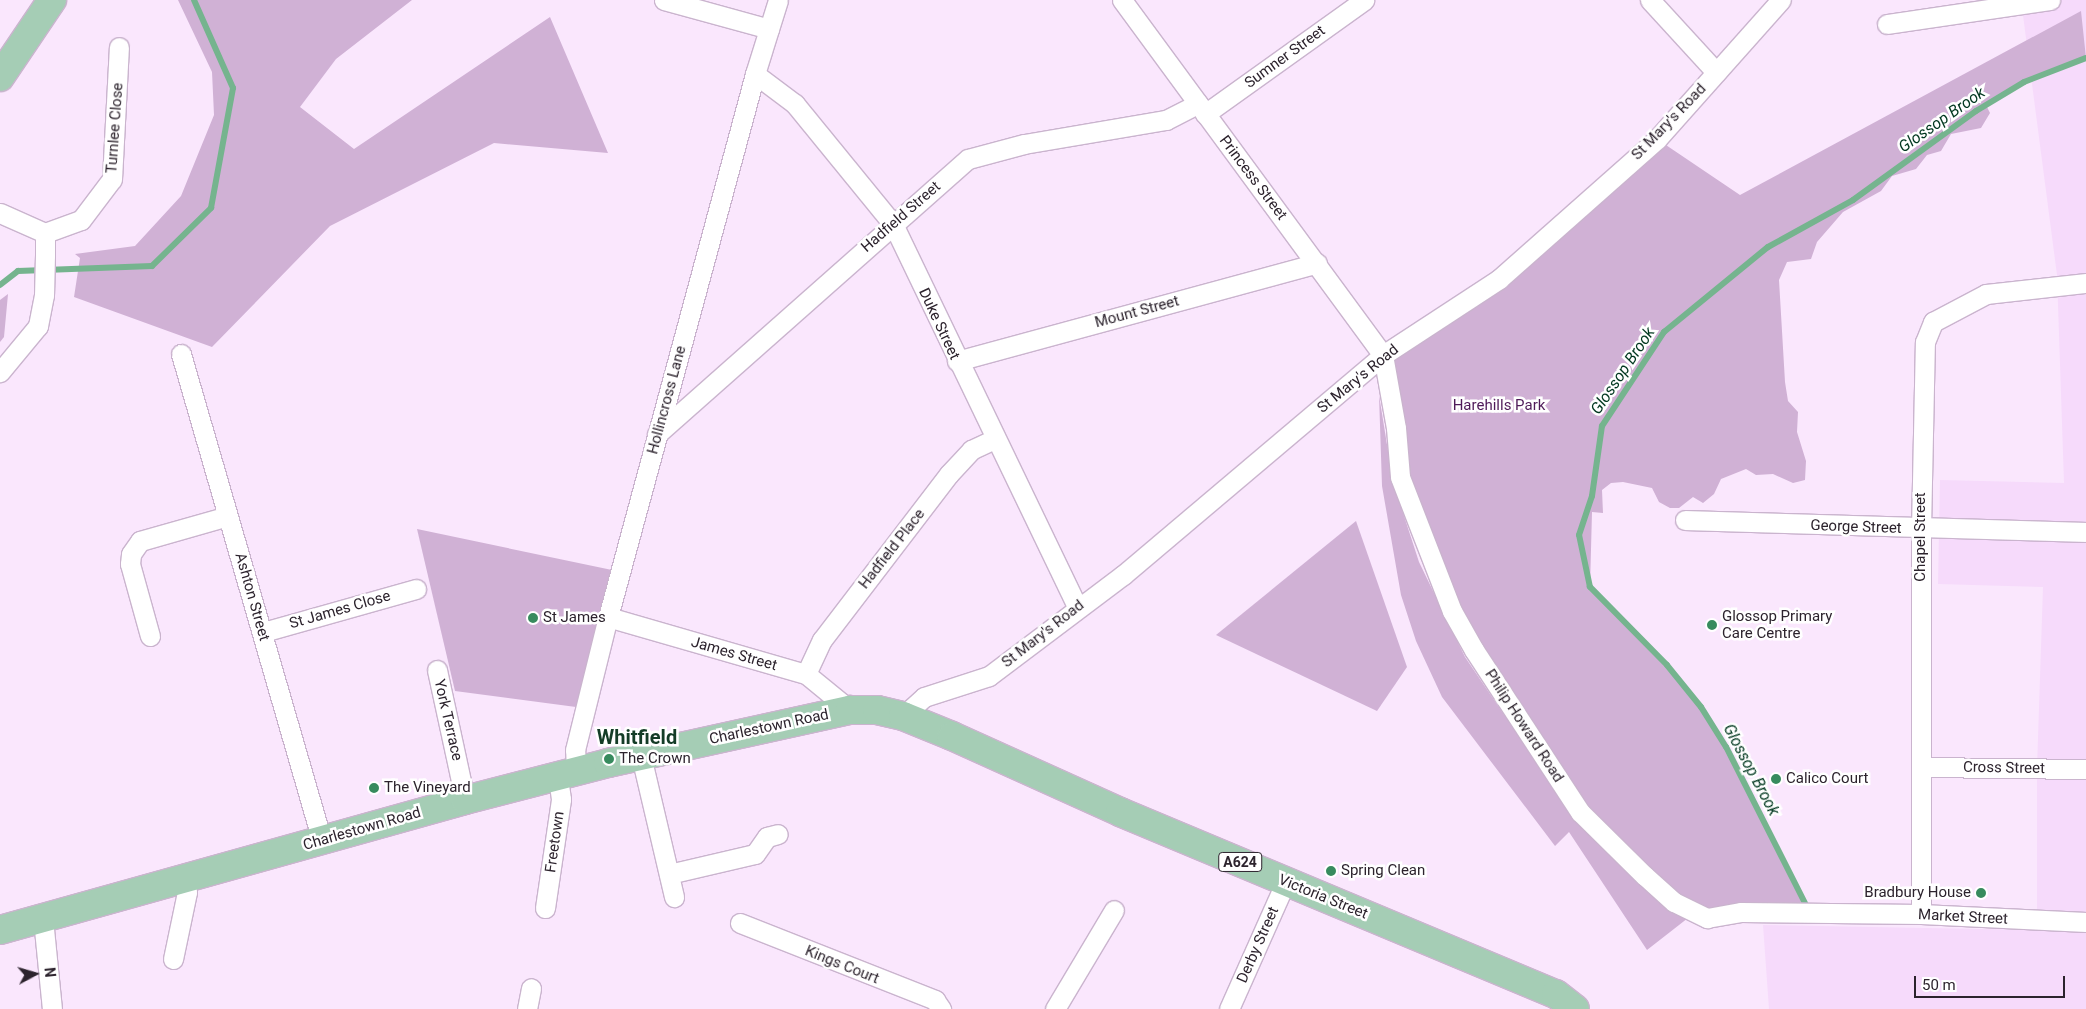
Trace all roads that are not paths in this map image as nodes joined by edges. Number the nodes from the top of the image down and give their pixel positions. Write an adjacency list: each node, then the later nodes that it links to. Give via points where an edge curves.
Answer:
1 (52, 0): 14 (main road)
2 (664, 0): 10 (street)
3 (778, 0): 10 (street, Hollincross Lane)
4 (1122, 0): 15 (street, Princess Street)
5 (1650, 0): 12 (street)
6 (1781, 0): 12 (street, St Mary's Road)
7 (2050, 0): 9 (street)
8 (1357, 2): 15 (street, Sumner Street)
9 (1887, 24)
10 (768, 29): 13 (street, Hollincross Lane)
11 (119, 46): 18 (street, Turnlee Close, via 112,179 81,220)
12 (1716, 72): 22 (street, St Mary's Road, via 1657,139 1498,279)
13 (755, 74): 17 (street, Duke Street, via 796,104); 25 (street, Hollincross Lane)
14 (0, 77)
15 (1202, 109): 17 (street, Hadfield Street, via 1166,120 1024,144 968,160); 19 (street, Princess Street)
16 (0, 213): 18 (street)
17 (893, 224): 23 (street, Duke Street); 25 (street, Hadfield Street)
18 (44, 233): 24 (street, via 44,295 38,326)
19 (1317, 263): 22 (street, Princess Street); 23 (street, Mount Street)
20 (2086, 283): 29 (street, Chapel Street, via 1986,294 1933,322 1925,342 1923,376)
21 (181, 354): 27 (street, Ashton Street)
22 (1383, 355): 32 (street, St Mary's Road, via 1123,575); 53 (street, Philip Howard Road, via 1396,428 1400,477 1430,561 1474,650 1580,812 1674,902 1707,918 1741,912)
23 (956, 361): 26 (street, Duke Street)
24 (0, 372)
25 (657, 434): 33 (street, Hollincross Lane)
26 (995, 439): 32 (street, Duke Street); 37 (street, Hadfield Place, via 971,450 949,474 822,640)
27 (228, 516): 34 (street, Ashton Street); 35 (street, via 140,542 131,554 130,564)
28 (1685, 520): 29 (street, George Street)
29 (1921, 529): 30 (street, George Street); 41 (street, Chapel Street)
30 (2086, 532)
31 (416, 589): 34 (street, St James Close)
32 (1077, 607): 39 (street, St Mary's Road, via 988,676 924,697)
33 (608, 617): 37 (street, James Street); 43 (street, Hollincross Lane)
34 (263, 632): 46 (street, Ashton Street, via 293,750)
35 (150, 636)
36 (436, 670): 44 (street, York Terrace)
37 (806, 674): 38 (street, James Street)
38 (850, 710): 39 (main road, Charlestown Road / A624, via 877,710); 40 (main road, Charlestown Road / A624)
39 (903, 716): 49 (main road, Victoria Street / A624)
40 (641, 756): 43 (main road, Charlestown Road / A624); 47 (street)
41 (1922, 767): 42 (street, Cross Street); 54 (street, Chapel Street)
42 (2086, 769)
43 (567, 775): 44 (main road, Charlestown Road / A624); 51 (street, Freetown)
44 (466, 800): 46 (main road, Charlestown Road / A624)
45 (778, 834): 47 (street, via 767,837 755,854)
46 (322, 841): 48 (main road, Charlestown Road / A624)
47 (669, 874): 50 (street)
48 (184, 879): 55 (main road, Charlestown Road / A624); 59 (street, via 187,892)
49 (1286, 882): 65 (street, Derby Street); 66 (main road, Victoria Street / A624, via 1556,994)
50 (674, 897)
51 (545, 908)
52 (1114, 910): 64 (street)
53 (1840, 914): 54 (street, Market Street)
54 (1921, 914): 56 (street, Market Street)
55 (43, 919): 58 (main road, Charlestown Road / A624); 61 (street)
56 (2086, 922)
57 (740, 923): 63 (street, Kings Court, via 936,1000)
58 (0, 930)
59 (174, 959)
60 (531, 988): 62 (street)
61 (52, 1009)
62 (527, 1009)
63 (941, 1009)
64 (1055, 1009)
65 (1230, 1009)
66 (1575, 1009)

